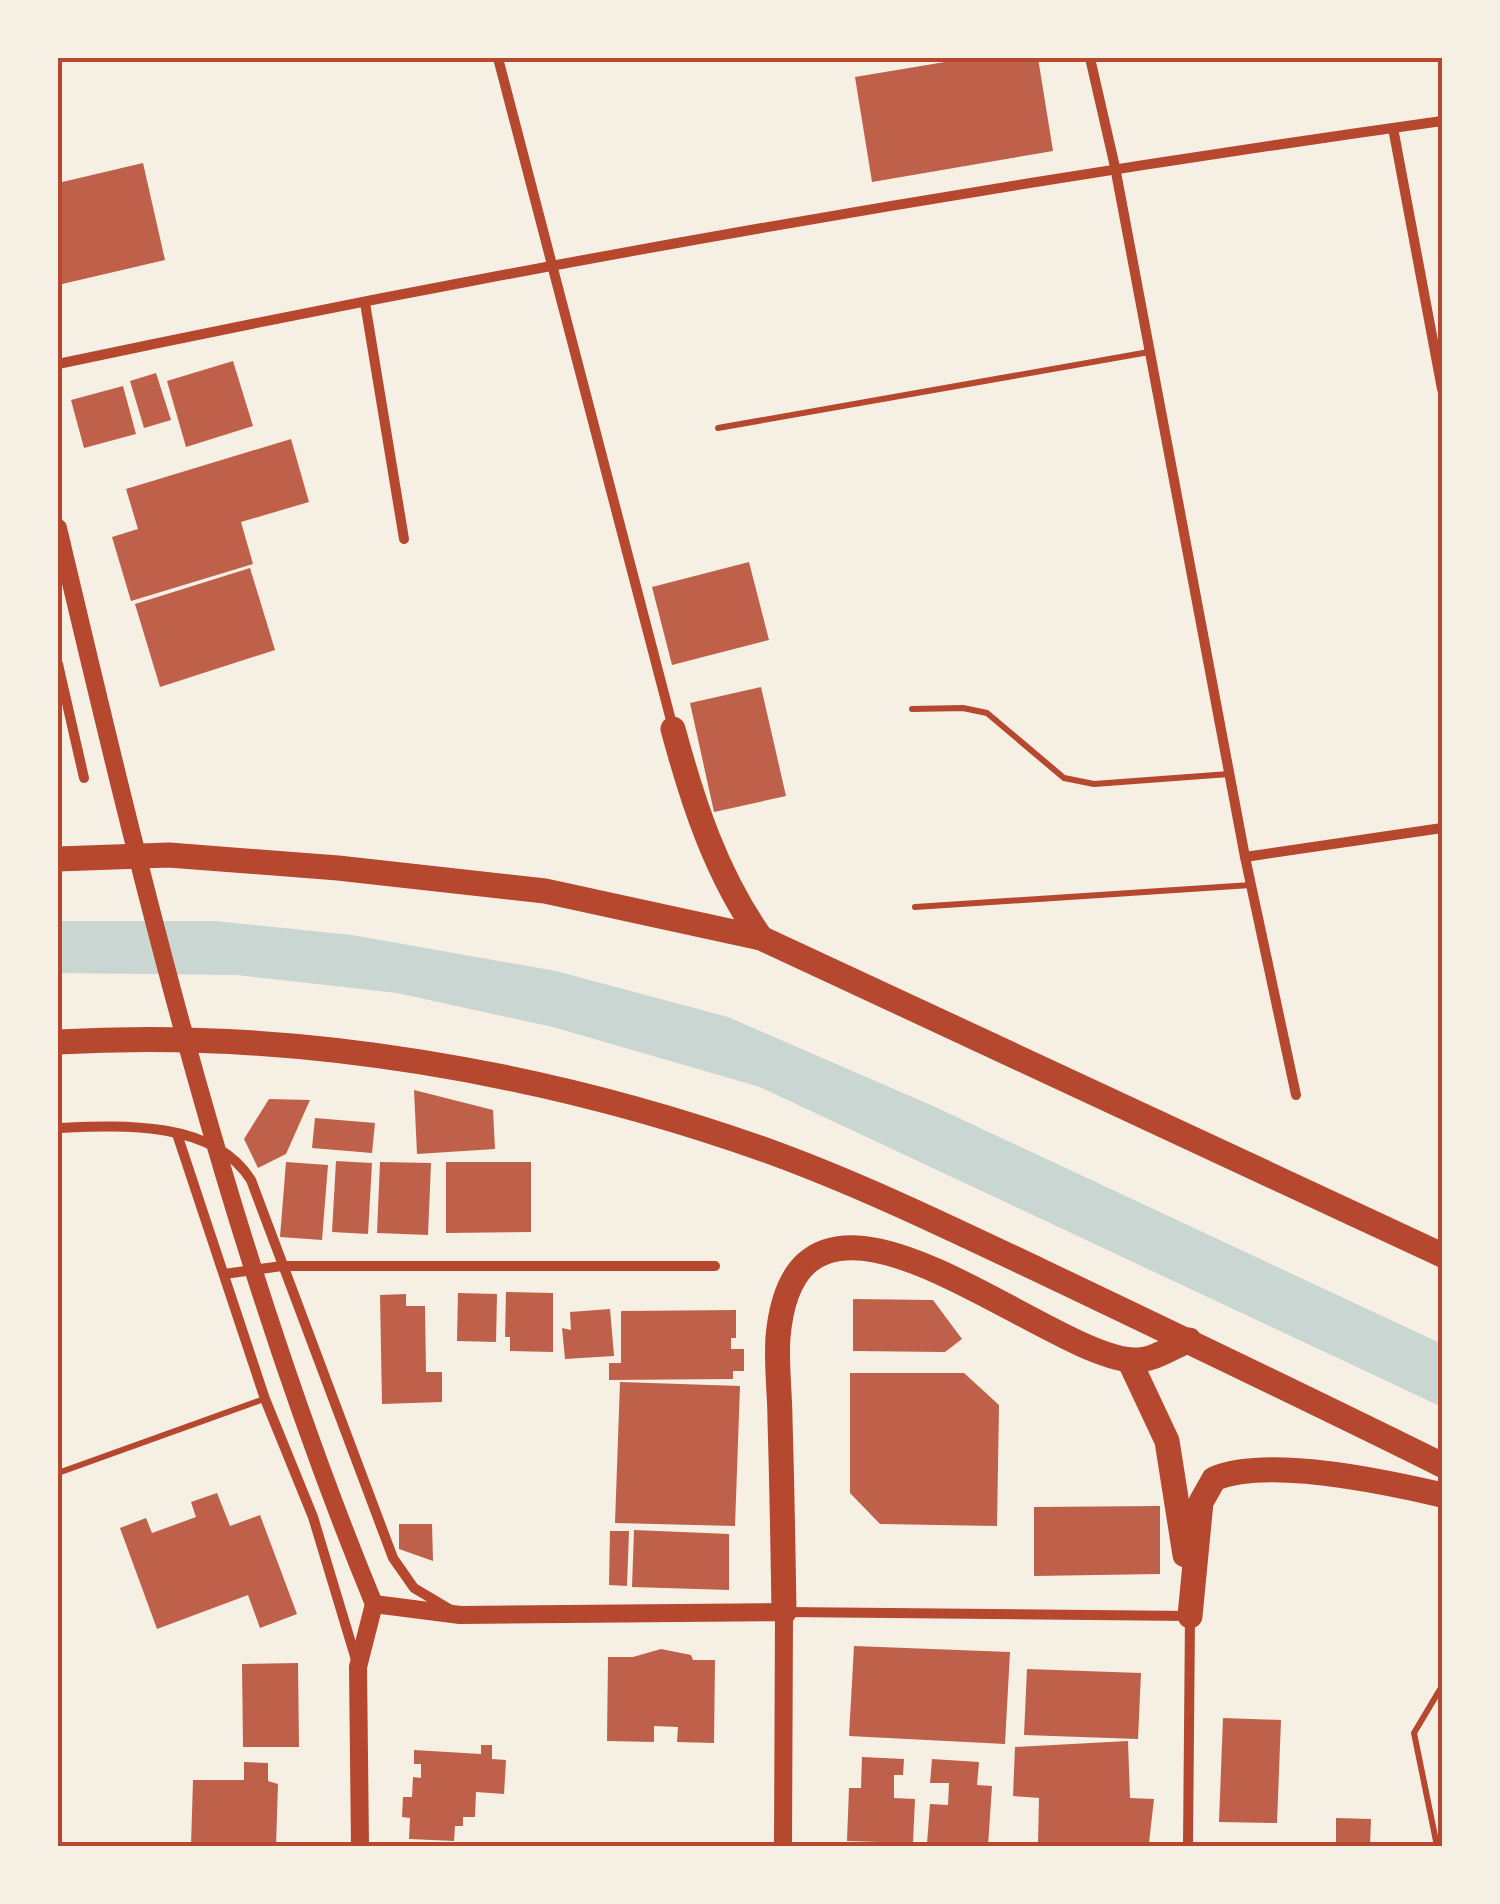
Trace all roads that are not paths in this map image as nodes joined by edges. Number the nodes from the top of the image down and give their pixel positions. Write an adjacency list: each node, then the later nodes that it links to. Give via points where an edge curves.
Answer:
1 (498, 58): 6 (street)
2 (1090, 58): 5 (street)
3 (1442, 121): 4 (street)
4 (1392, 128): 5 (street); 10 (street)
5 (1116, 166): 6 (street); 8 (street)
6 (554, 265): 7 (street); 16 (street)
7 (365, 303): 9 (street); 13 (street)
8 (1149, 352): 11 (lane); 17 (street)
9 (58, 364)
10 (1442, 390)
11 (718, 428)
12 (58, 528): 39 (street, via 248,1264)
13 (404, 539)
14 (58, 664): 18 (street)
15 (912, 709): 17 (lane, via 987,713 1064,778 1094,784)
16 (673, 728): 24 (highway, via 709,843 736,903)
17 (1229, 774): 20 (street)
18 (84, 778)
19 (1442, 828): 20 (street)
20 (1244, 857): 22 (street)
21 (58, 859): 24 (highway, via 169,854 545,891)
22 (1251, 885): 23 (lane); 26 (street)
23 (915, 907)
24 (761, 938): 29 (highway)
25 (58, 1042): 33 (highway, via 362,1054 544,1086 833,1176)
26 (1296, 1095)
27 (58, 1128): 28 (street, via 118,1126)
28 (177, 1134): 30 (street, via 230,1153 241,1164); 32 (street)
29 (1442, 1255)
30 (282, 1266): 31 (street); 32 (street); 41 (street, via 401,1574)
31 (715, 1266)
32 (224, 1274): 35 (street)
33 (1189, 1340): 34 (highway, via 1148,1360); 36 (highway)
34 (1129, 1360): 40 (highway, via 1089,1347 951,1275 886,1252 828,1250 810,1257 792,1283 778,1336); 42 (highway, via 1167,1441 1182,1515)
35 (265, 1399): 37 (lane); 43 (street, via 313,1517)
36 (1442, 1465)
37 (58, 1473)
38 (1442, 1495): 42 (highway, via 1305,1474 1246,1470 1214,1479 1202,1502)
39 (374, 1604): 41 (street); 43 (street)
40 (784, 1612): 41 (street); 42 (street); 46 (street)
41 (460, 1615)
42 (1190, 1616): 47 (street)
43 (358, 1667): 45 (street)
44 (1442, 1686): 48 (lane, via 1414,1734)
45 (360, 1846)
46 (783, 1846)
47 (1188, 1846)
48 (1437, 1846)

